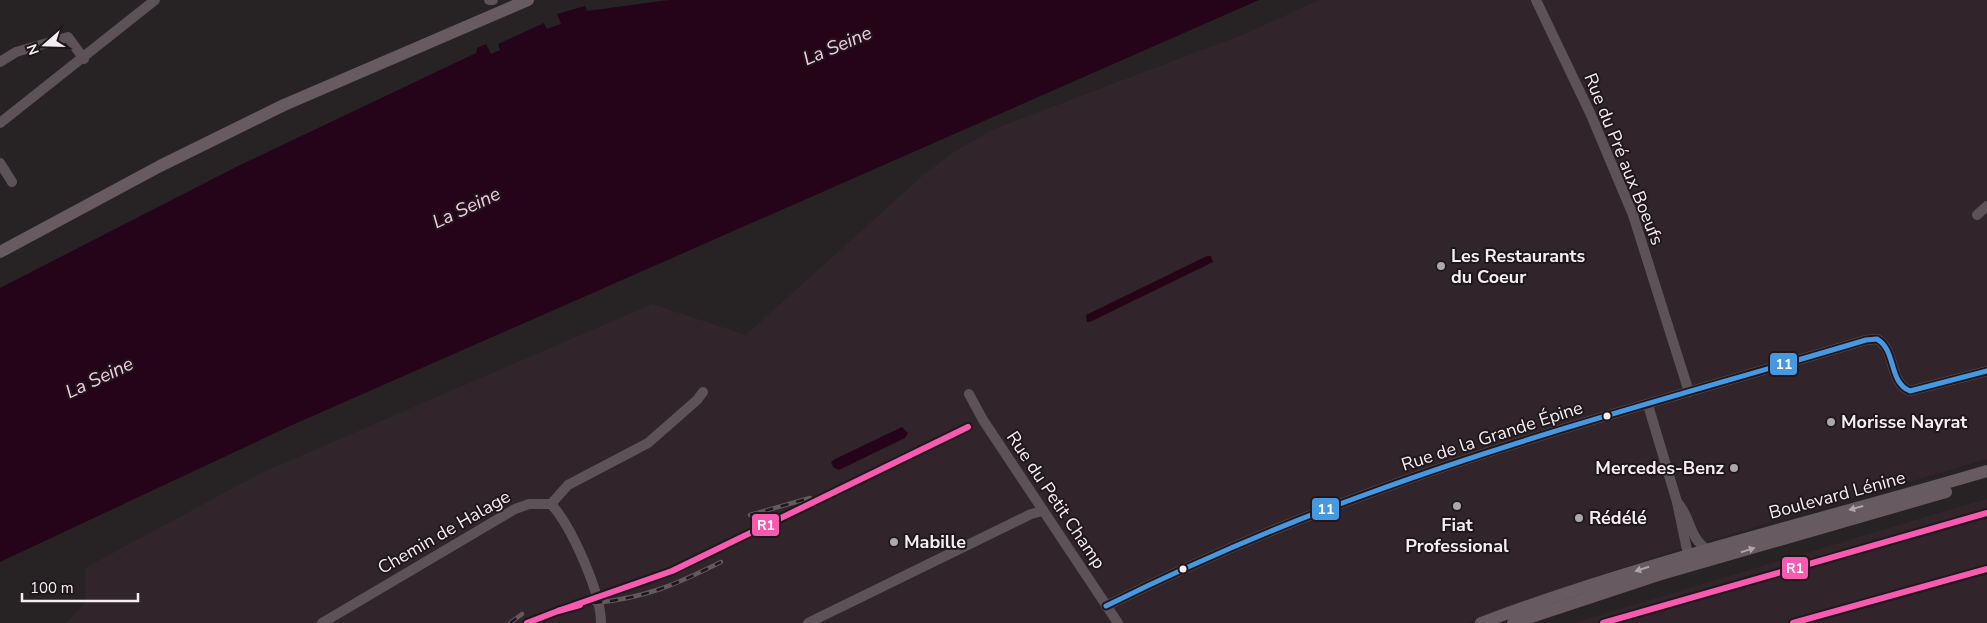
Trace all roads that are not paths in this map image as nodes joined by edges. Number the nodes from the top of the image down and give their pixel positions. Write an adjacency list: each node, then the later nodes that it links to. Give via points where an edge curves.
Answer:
1 (155, 0): 6 (street)
2 (489, 0): 3 (street)
3 (494, 0)
4 (528, 0): 13 (main road, via 268,113 160,166)
5 (1536, 0): 16 (street, Rue du Pré aux Boeufs, via 1596,125 1634,215)
6 (84, 59): 7 (street, via 68,37 16,52); 8 (street)
7 (0, 62)
8 (0, 123)
9 (0, 163): 10 (street)
10 (12, 182)
11 (1987, 206): 12 (street)
12 (1977, 215)
13 (0, 252)
14 (1987, 371): 16 (street, Rue de la Grande Épine, via 1910,392 1898,382 1884,344 1872,339)
15 (703, 392): 22 (street, via 648,443 568,485)
16 (1689, 392): 18 (street, Rue de la Grande Épine)
17 (969, 394): 23 (street, Rue du Petit Champ)
18 (1648, 405): 21 (street); 25 (street, Rue de la Grande Épine, via 1346,501 1233,547)
19 (1987, 471): 24 (main road, Boulevard Lénine, one-way to 24)
20 (1987, 480): 24 (main road, Boulevard Lénine, one-way to 20)
21 (1677, 502): 24 (street, via 1677,510); 24 (street, via 1683,508)
22 (551, 504): 26 (street, Chemin de Halage, via 529,504 515,509); 27 (street, via 561,517 594,585)
23 (1043, 511): 25 (street, Rue du Petit Champ); 28 (street)
24 (1696, 555): 30 (main road, Boulevard Lénine, one-way to 30, via 1536,602); 31 (main road, Boulevard Lénine)
25 (1106, 606): 29 (street, Rue du Petit Champ)
26 (322, 623)
27 (601, 623)
28 (808, 623)
29 (1118, 623)
30 (1481, 623)
31 (1513, 623)

